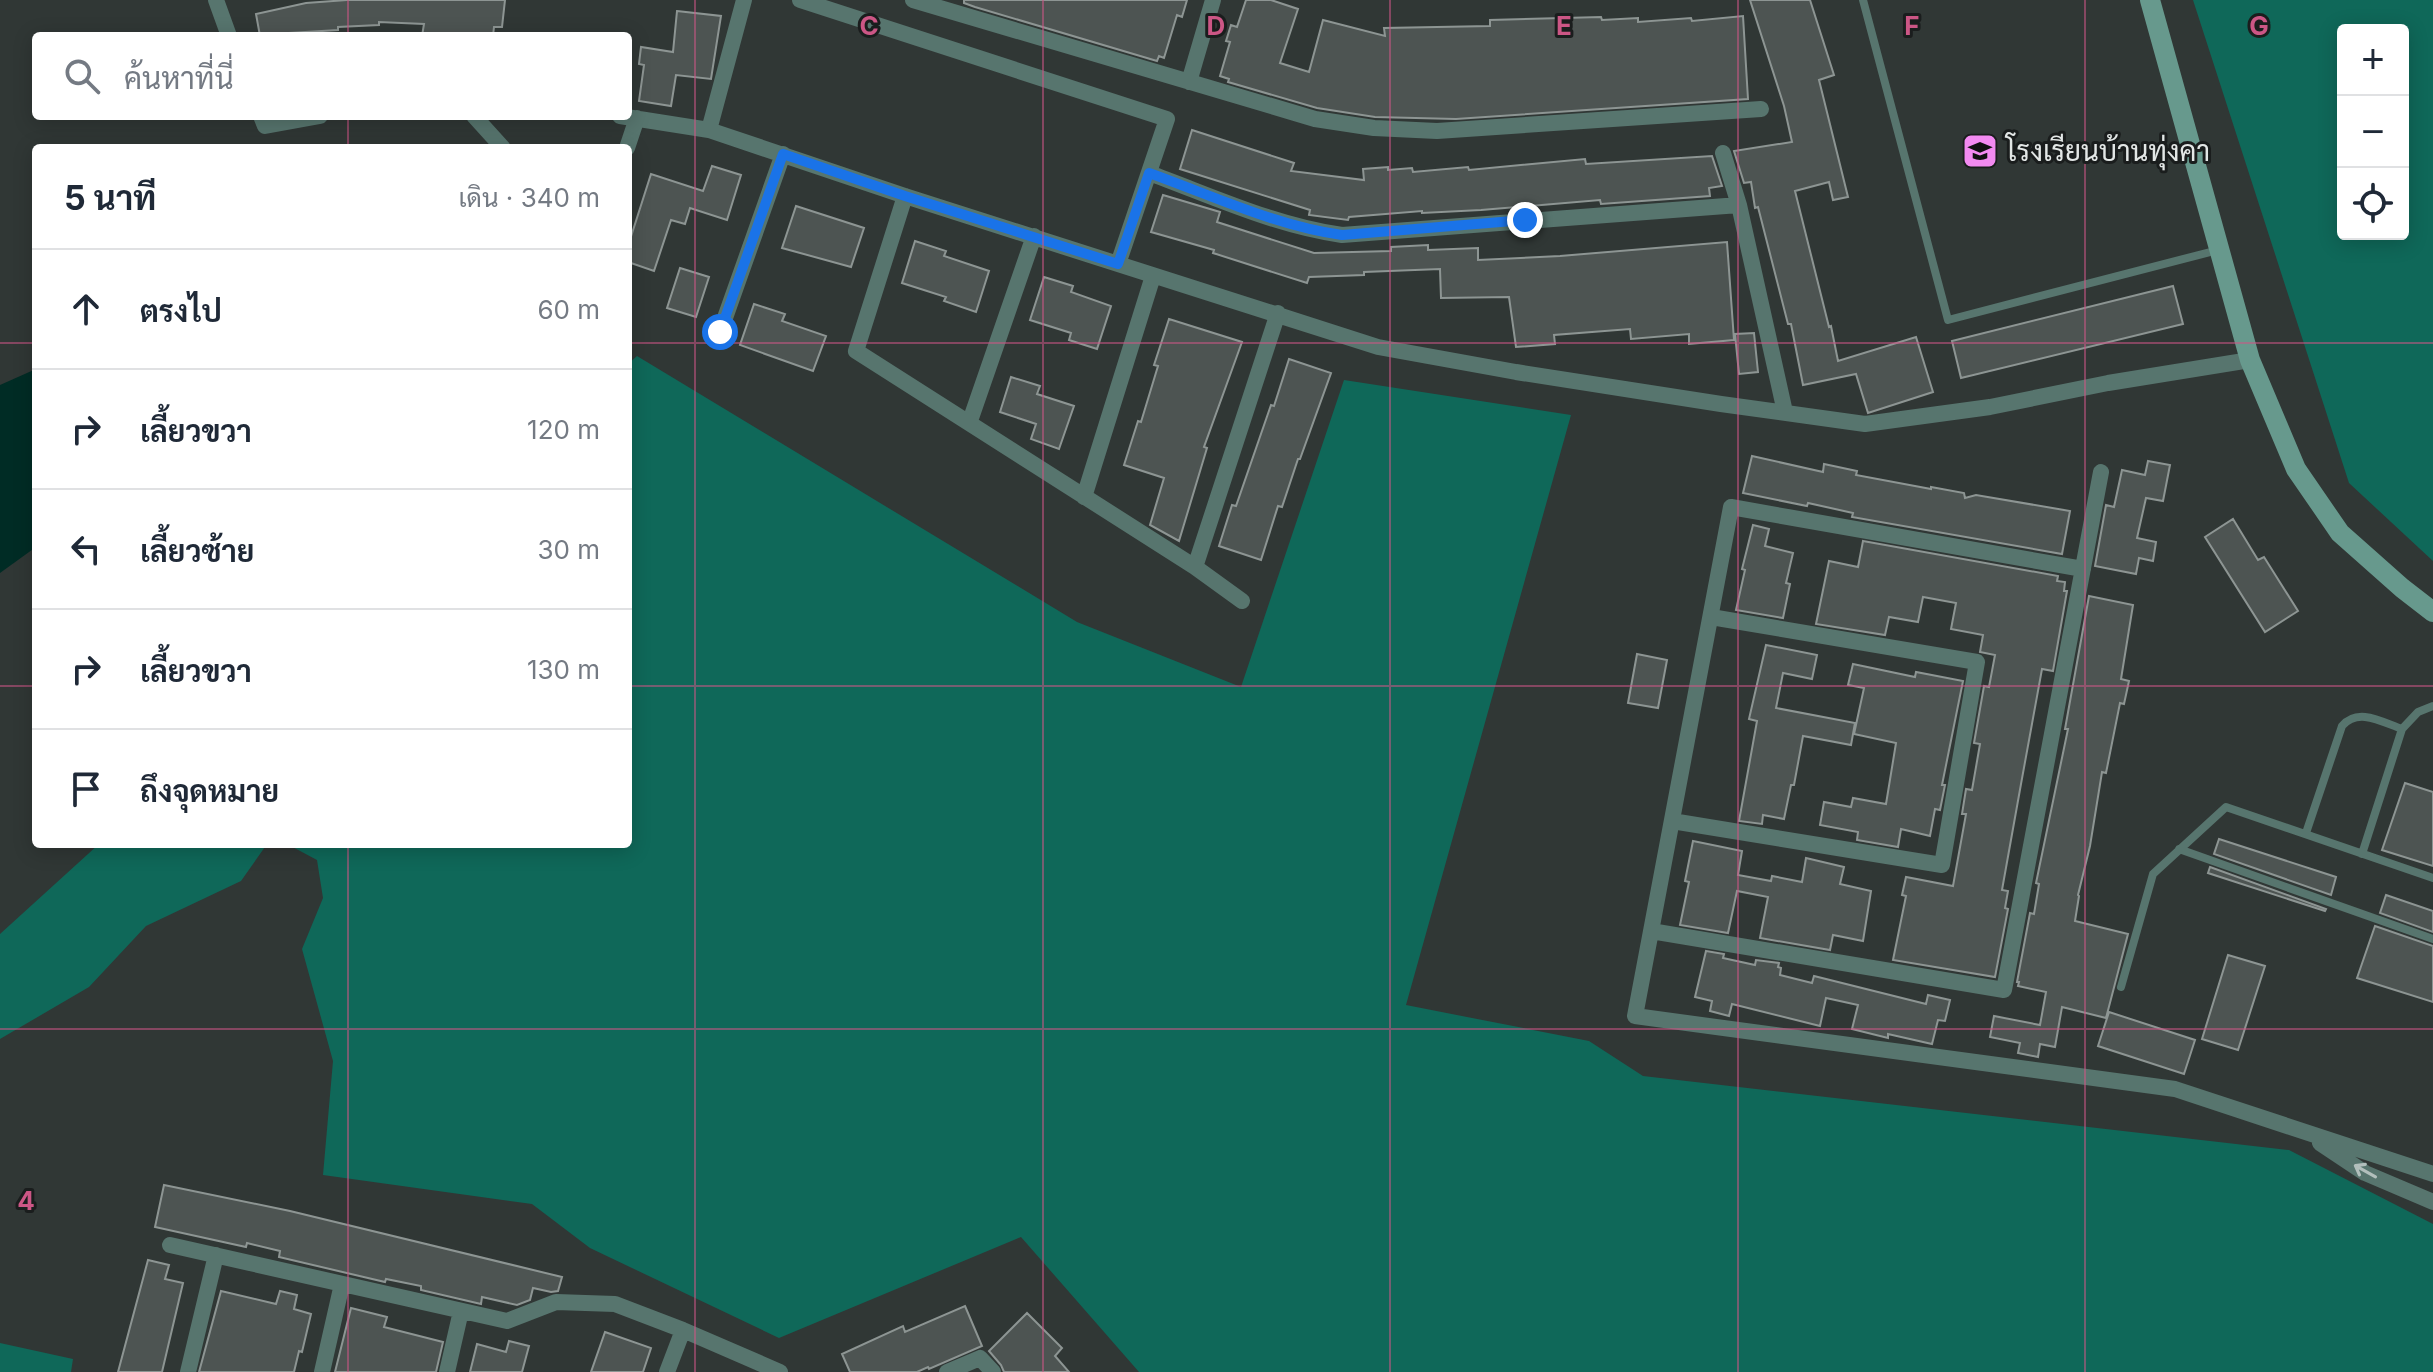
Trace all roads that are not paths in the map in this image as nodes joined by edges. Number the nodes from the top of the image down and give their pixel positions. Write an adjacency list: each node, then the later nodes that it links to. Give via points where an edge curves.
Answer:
1 (216, 0): 8 (street)
2 (744, 0): 16 (street)
3 (800, 0): 21 (street, via 1167,119)
4 (913, 0): 9 (street)
5 (1213, 0): 9 (street)
6 (1863, 0): 25 (lane, via 1948,320)
7 (2150, 0): 25 (street)
8 (228, 32)
9 (1189, 82): 10 (street, via 1315,119 1437,131)
10 (1761, 109)
11 (632, 118): 16 (street)
12 (263, 120): 13 (street, via 265,126)
13 (298, 120)
14 (478, 120): 17 (street)
15 (628, 120): 18 (street)
16 (709, 130): 20 (street)
17 (499, 144)
18 (627, 144)
19 (1723, 153): 23 (street)
20 (783, 154): 22 (street); 29 (street)
21 (1149, 173): 23 (street, via 1280,221 1342,235); 26 (street)
22 (905, 196): 24 (street); 32 (street, via 856,351)
23 (1739, 205): 31 (street)
24 (1034, 236): 26 (street); 32 (street)
25 (2219, 250): 30 (street)
26 (1118, 264): 27 (street)
27 (1153, 276): 28 (street); 34 (street)
28 (1278, 313): 31 (street, via 1378,347); 35 (street)
29 (720, 332)
30 (2250, 360): 31 (street, via 1865,424); 38 (street, via 2296,469 2340,533)
31 (1785, 412)
32 (970, 421): 34 (street)
33 (2101, 472): 36 (street)
34 (1084, 497): 35 (street)
35 (1195, 567): 37 (street)
36 (2083, 569): 39 (street, via 1731,507); 47 (street, via 2004,990)
37 (1242, 601)
38 (2433, 612)
39 (1711, 617): 42 (street); 42 (street, via 1977,662 1942,865)
40 (2433, 706): 41 (lane, via 2418,712)
41 (2402, 729): 43 (lane, via 2363,716 2347,720); 45 (lane)
42 (1672, 821): 47 (street)
43 (2306, 833): 44 (lane, via 2226,807); 45 (lane)
44 (2179, 849): 48 (lane); 49 (lane, via 2153,874)
45 (2362, 854): 46 (lane)
46 (2433, 878)
47 (1651, 931): 50 (street, via 1635,1016 2175,1089)
48 (2433, 939)
49 (2121, 987)
50 (2302, 1131): 51 (street); 52 (street, one-way to 50, via 2365,1173)
51 (2433, 1174)
52 (2433, 1202)
53 (170, 1245): 54 (street)
54 (216, 1255): 55 (street); 58 (street)
55 (342, 1284): 56 (street); 59 (street)
56 (461, 1311): 57 (street, via 507,1321 556,1302 615,1304); 60 (street)
57 (683, 1330): 61 (street); 62 (street)
58 (188, 1372)
59 (322, 1372)
60 (447, 1372)
61 (667, 1372)
62 (780, 1372)
63 (947, 1372): 64 (street, via 980,1358)
64 (993, 1372)

